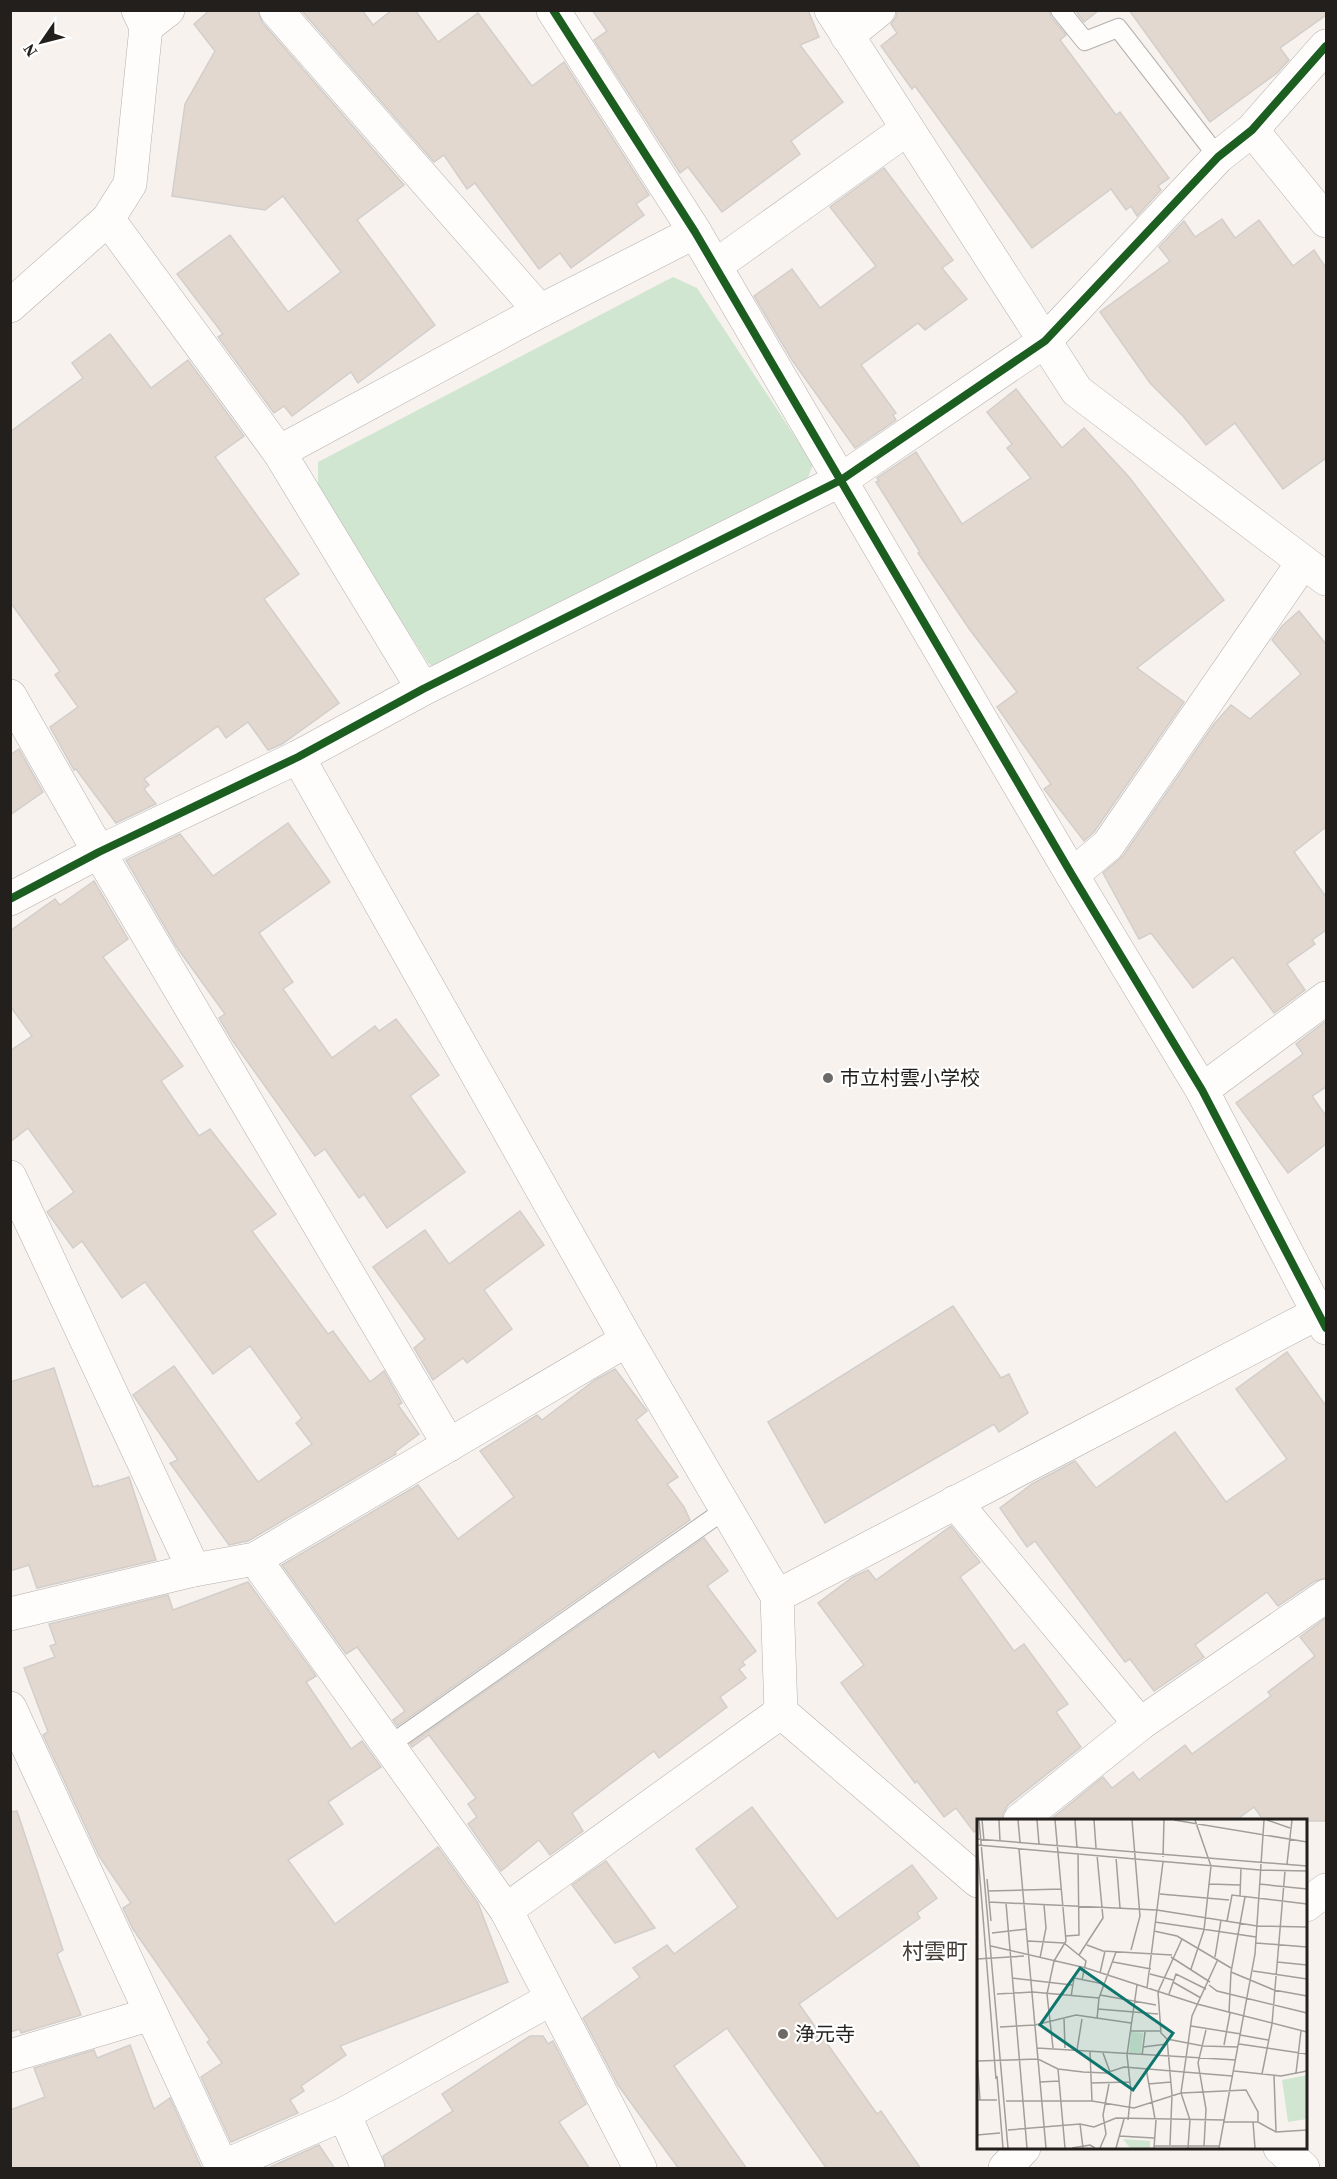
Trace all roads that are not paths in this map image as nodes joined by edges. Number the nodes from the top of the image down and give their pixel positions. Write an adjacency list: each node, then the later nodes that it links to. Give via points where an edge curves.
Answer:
1 (276, 10): 16 (street)
2 (554, 10): 13 (street)
3 (879, 10): 6 (street)
4 (1060, 10): 10 (lane, via 1085,41 1118,28)
5 (150, 16): 11 (street, via 130,183)
6 (839, 23): 8 (street)
7 (1326, 46): 9 (street)
8 (908, 129): 14 (street); 17 (street)
9 (1251, 130): 10 (street); 12 (street)
10 (1218, 157): 17 (street)
11 (108, 219): 15 (street); 18 (street)
12 (1326, 221)
13 (695, 232): 14 (street); 16 (street)
14 (715, 266): 19 (street)
15 (10, 306)
16 (540, 311): 18 (street)
17 (1045, 341): 19 (street); 20 (street, via 1077,391)
18 (279, 452): 21 (street)
19 (841, 480): 21 (street); 25 (street)
20 (1315, 570): 25 (street, via 1108,844)
21 (423, 689): 23 (street)
22 (10, 696): 24 (street)
23 (298, 757): 24 (street); 31 (street)
24 (99, 852): 26 (street); 32 (street)
25 (1072, 875): 28 (street)
26 (10, 899)
27 (1326, 998): 28 (street)
28 (1202, 1090): 30 (street)
29 (10, 1177): 36 (street)
30 (1323, 1320): 33 (street)
31 (627, 1340): 32 (street); 34 (street)
32 (449, 1445): 35 (street)
33 (955, 1503): 37 (street); 42 (street)
34 (726, 1509): 37 (street); 43 (lane)
35 (255, 1559): 36 (street); 43 (street)
36 (194, 1570): 39 (street)
37 (777, 1596): 41 (street)
38 (1326, 1596): 42 (street)
39 (10, 1614)
40 (10, 1708): 50 (street)
41 (781, 1712): 45 (street); 48 (street)
42 (1140, 1724): 44 (street)
43 (388, 1746): 48 (street)
44 (1022, 1819)
45 (973, 1867)
46 (1326, 1890): 47 (street)
47 (1307, 1904)
48 (506, 1911): 49 (street)
49 (551, 1999): 52 (street); 56 (street)
50 (152, 2014): 51 (street); 52 (street, via 222,2167)
51 (10, 2056)
52 (344, 2114): 55 (street)
53 (1023, 2149): 57 (street)
54 (1281, 2149): 58 (street)
55 (369, 2169)
56 (640, 2169)
57 (1005, 2169)
58 (1303, 2169)

